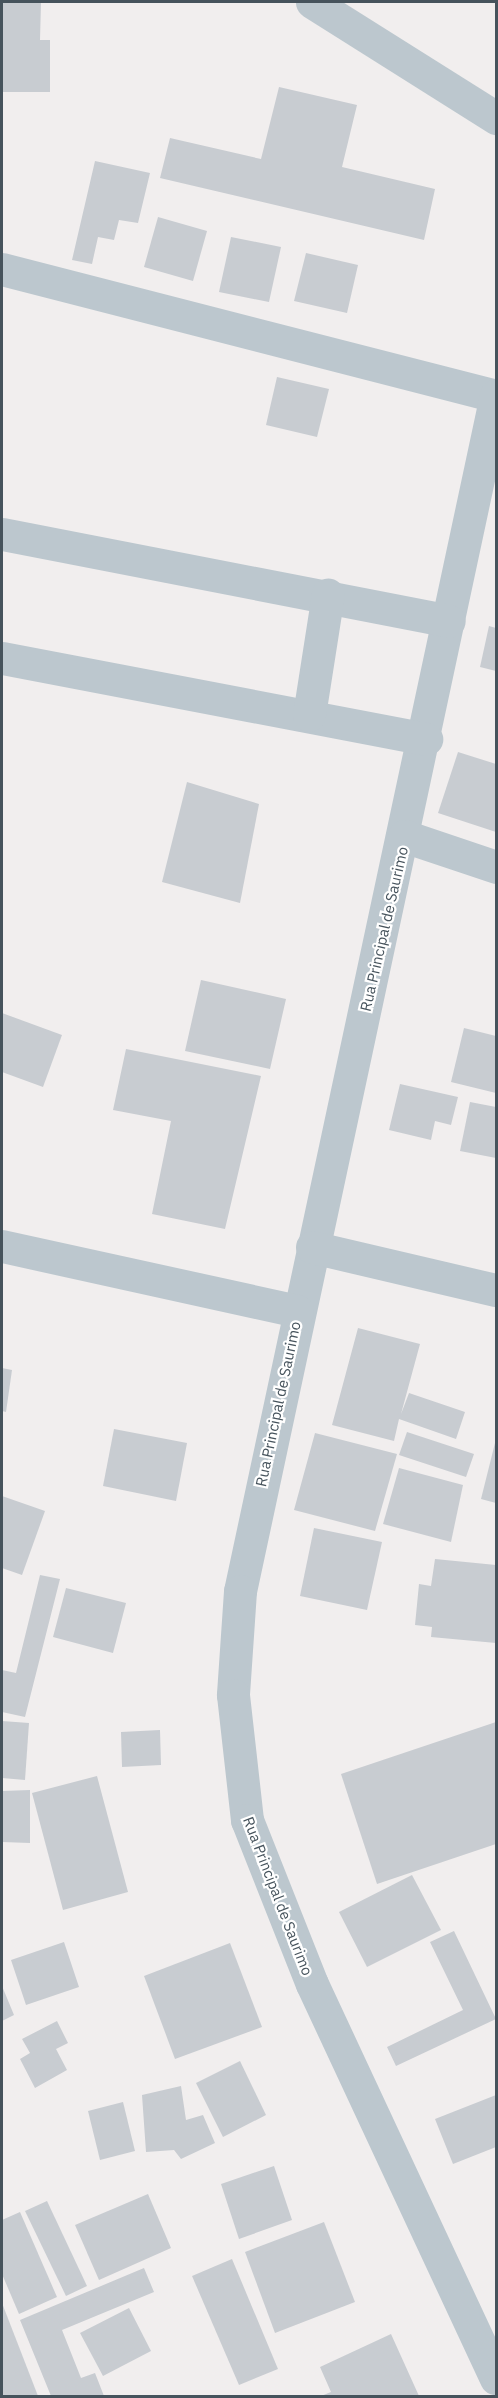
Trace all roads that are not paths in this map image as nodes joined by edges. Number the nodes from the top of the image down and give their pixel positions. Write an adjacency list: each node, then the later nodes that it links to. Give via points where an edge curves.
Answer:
1 (312, 2): 2 (street)
2 (496, 118)
3 (2, 269): 4 (street)
4 (496, 395): 7 (street, Rua Principal de Saurimo)
5 (2, 534): 6 (street)
6 (328, 594): 7 (street); 9 (street)
7 (449, 621): 10 (street, Rua Principal de Saurimo)
8 (2, 658): 9 (street)
9 (309, 715): 10 (street)
10 (426, 739): 11 (street, Rua Principal de Saurimo)
11 (404, 836): 12 (street); 14 (street, Rua Principal de Saurimo)
12 (496, 867)
13 (2, 1246): 16 (street)
14 (312, 1247): 15 (street); 16 (street, Rua Principal de Saurimo)
15 (496, 1290)
16 (297, 1311): 17 (street, Rua Principal de Saurimo, via 233,1643 238,1766 247,1820 312,1984)
17 (488, 2335): 18 (street, Rua Principal de Saurimo)
18 (496, 2378)

